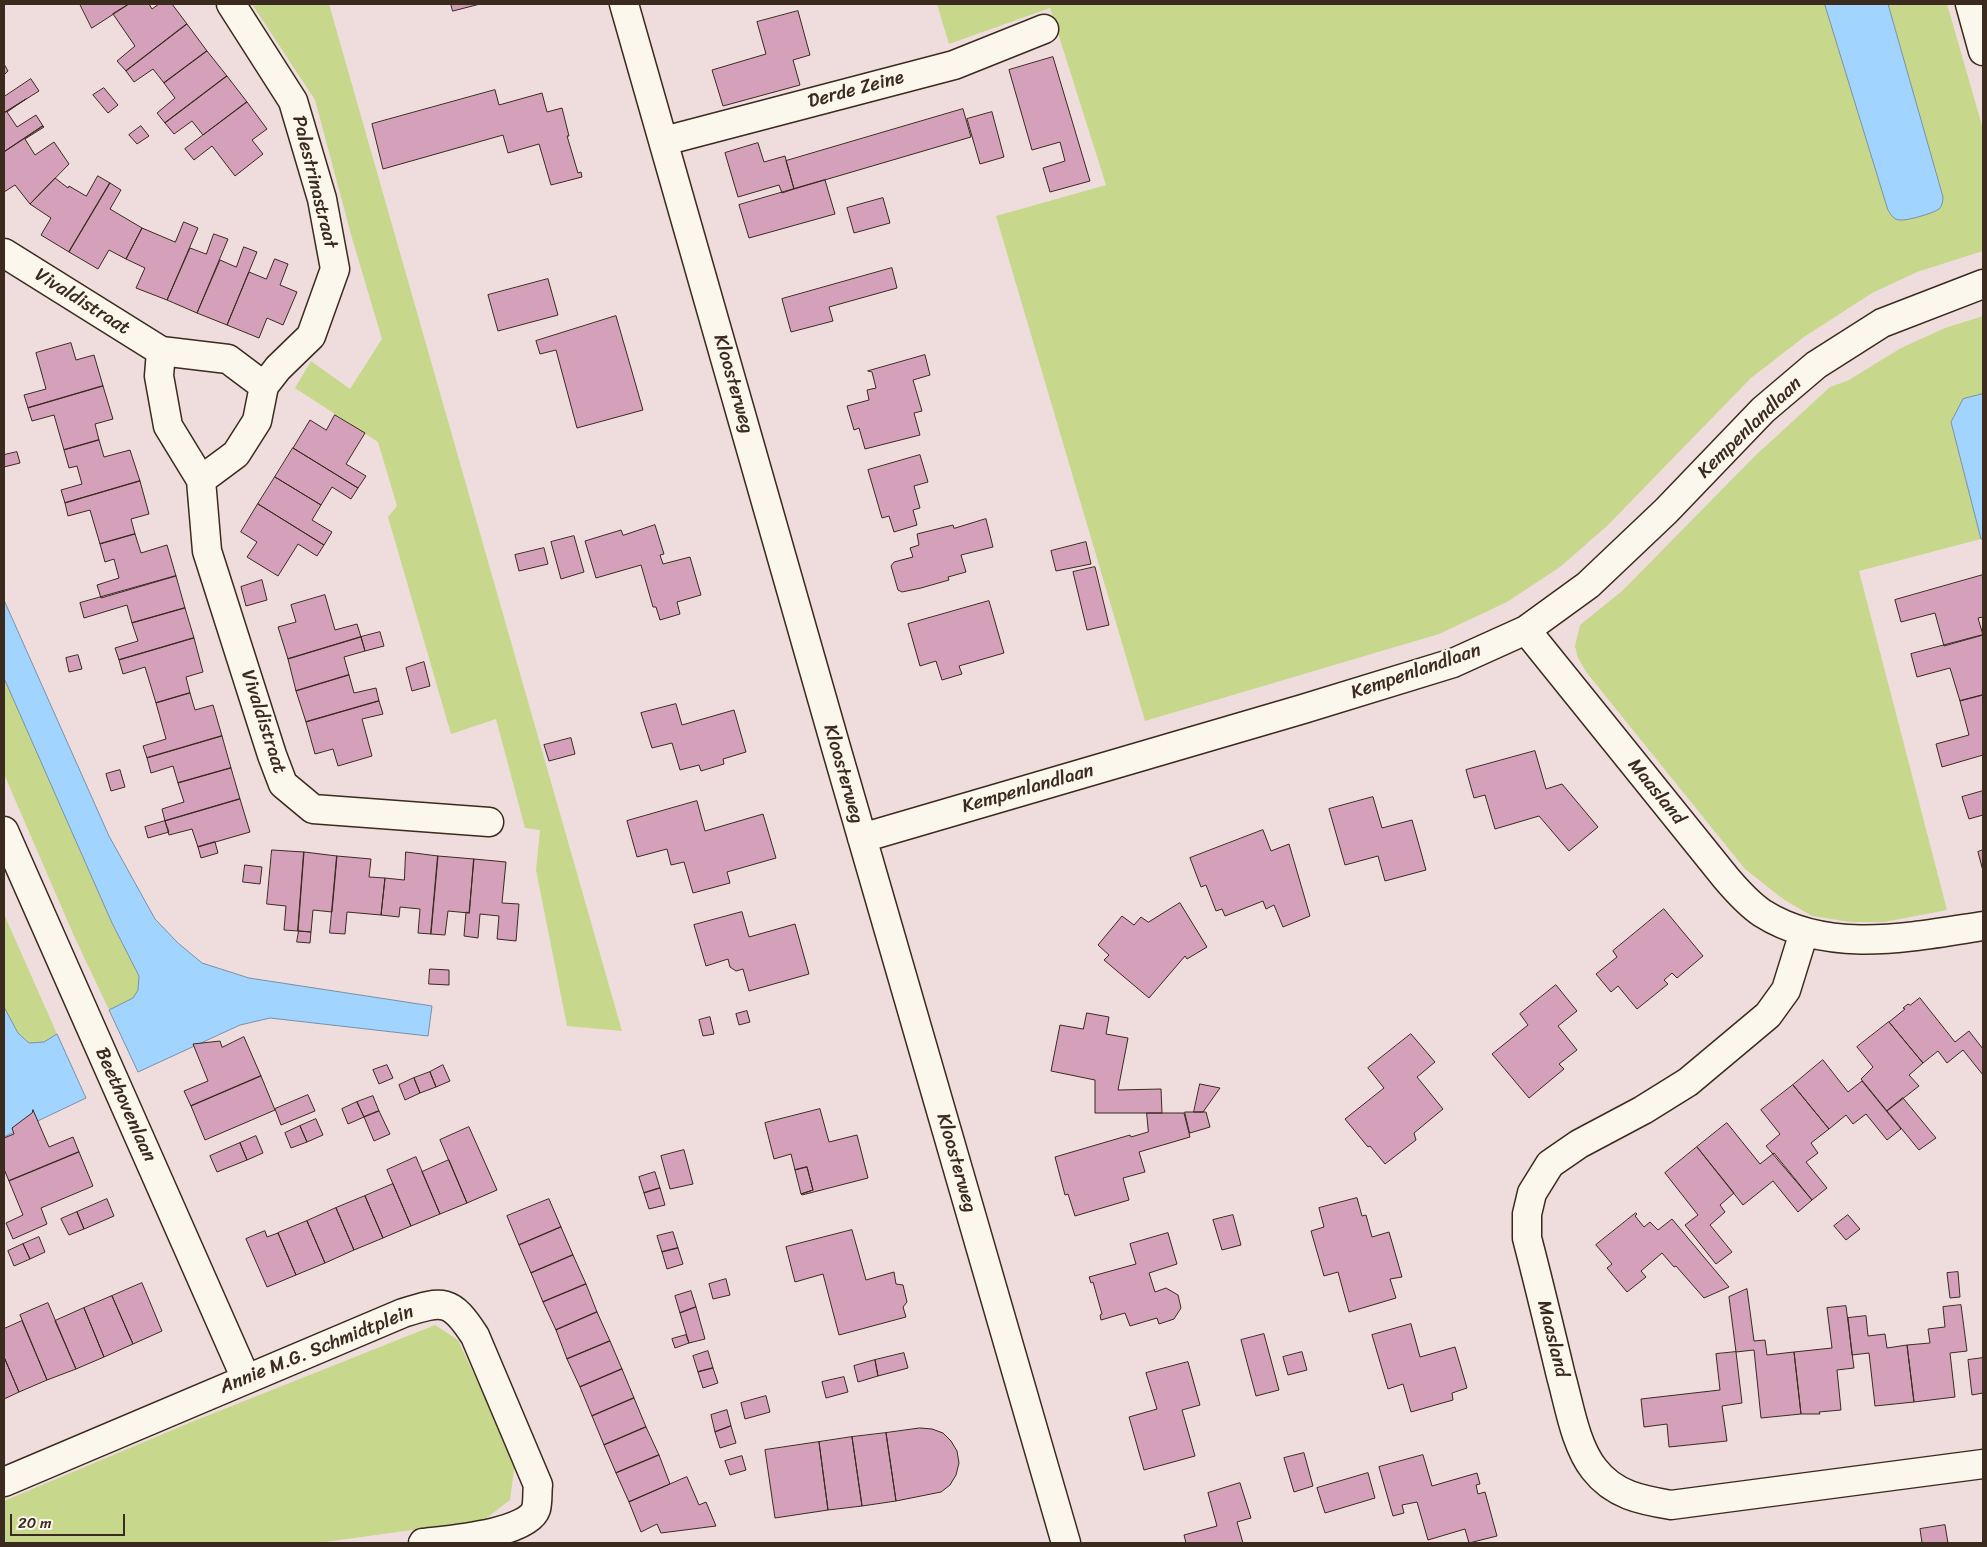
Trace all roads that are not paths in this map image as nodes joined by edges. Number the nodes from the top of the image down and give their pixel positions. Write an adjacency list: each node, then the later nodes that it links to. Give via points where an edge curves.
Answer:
1 (231, 4): 10 (street, Palestrinastraat, via 293,101 322,199 335,269 311,336)
2 (624, 4): 6 (street, Kloosterweg)
3 (1970, 4): 5 (street)
4 (1044, 29): 6 (street, Derde Zeine, via 954,64)
5 (1983, 51)
6 (664, 141): 15 (street, Kloosterweg)
7 (4, 253): 9 (street, Vivaldistraat)
8 (1983, 284): 12 (street, Kempenlandlaan, via 1882,323 1816,365 1764,410 1666,511 1588,585)
9 (161, 351): 10 (street, Vivaldistraat, via 228,359); 11 (street, Vivaldistraat, via 159,376 168,426)
10 (264, 386): 11 (street, via 257,421 236,454)
11 (201, 480): 13 (street, Vivaldistraat, via 207,551 283,784 313,809)
12 (1526, 630): 15 (street, Kempenlandlaan, via 1453,664); 17 (street, Maasland, via 1741,895 1762,913)
13 (489, 822)
14 (4, 831): 18 (street, Beethovenlaan)
15 (862, 838): 22 (street, Kloosterweg)
16 (1983, 926): 17 (street, Maasland, via 1877,940)
17 (1804, 932): 19 (street, Maasland, via 1786,990 1768,1015 1688,1082 1550,1164 1532,1193 1527,1214 1527,1238 1584,1454 1594,1470 1613,1487 1637,1499 1671,1504)
18 (246, 1380): 20 (street, Annie M.G. Schmidtplein); 21 (street, Annie M.G. Schmidtplein, via 430,1304 449,1307 461,1314 475,1336 538,1485 536,1510 524,1523 493,1533)
19 (1983, 1464)
20 (4, 1482)
21 (423, 1543)
22 (1066, 1543)

